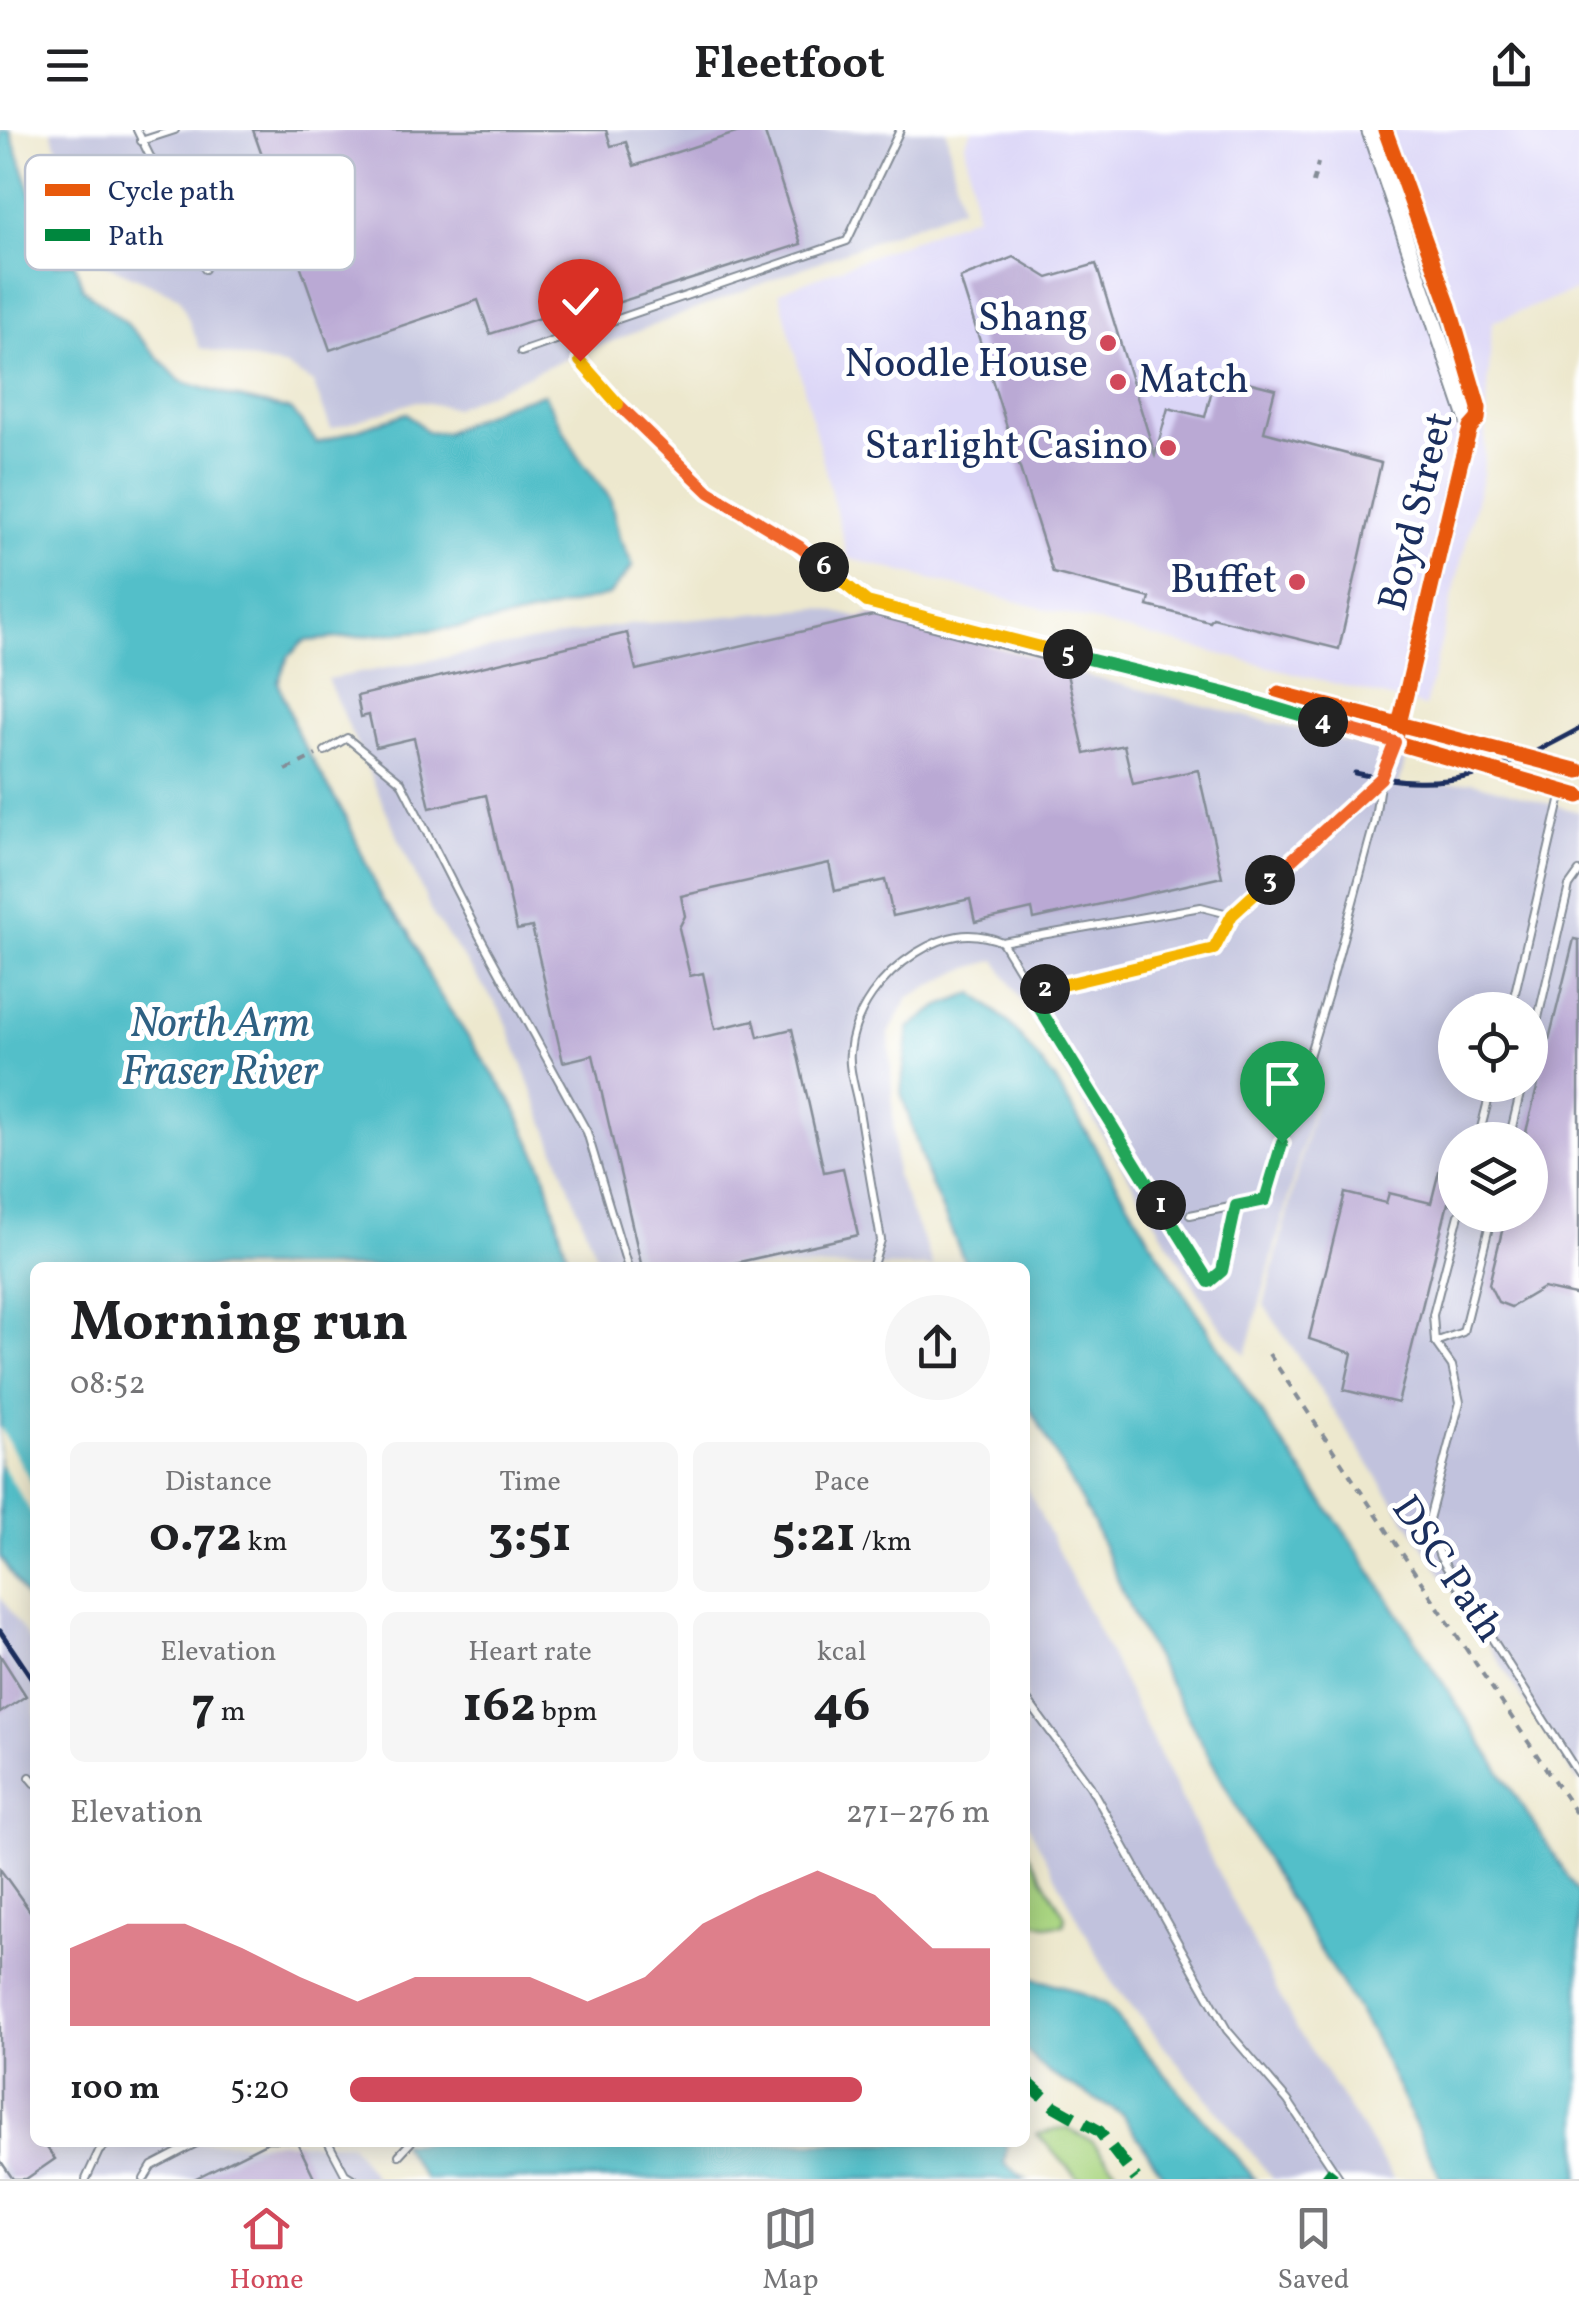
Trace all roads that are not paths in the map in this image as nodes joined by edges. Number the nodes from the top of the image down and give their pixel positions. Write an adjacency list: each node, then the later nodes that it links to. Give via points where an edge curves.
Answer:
1 (137, 130): 6 (lane)
2 (175, 130): 6 (lane)
3 (900, 130): 8 (lane, via 848,241)
4 (1369, 130): 9 (street, Boyd Street)
5 (1386, 130): 9 (street, Boyd Street, via 1476,388 1478,419)
6 (140, 142): 7 (lane)
7 (147, 155)
8 (522, 352)
9 (1470, 428): 11 (street, Boyd Street)
10 (800, 547): 11 (street, via 867,602)
11 (1395, 742): 13 (lane); 14 (street)
12 (325, 751): 26 (lane, via 347,738 401,782 587,1132)
13 (1381, 778): 17 (lane); 22 (lane, via 1328,994 1265,1200)
14 (1562, 792): 15 (street); 19 (lane)
15 (1579, 796)
16 (1579, 872): 20 (lane, via 1569,886)
17 (1232, 915): 18 (lane, via 1201,907); 21 (lane, via 1214,949)
18 (1002, 942): 21 (lane); 27 (lane, via 980,933 929,945 872,992 858,1021 849,1054 881,1240)
19 (1514, 992)
20 (1544, 992)
21 (1030, 993): 22 (lane, via 1209,1282 1222,1271)
22 (1236, 1206): 23 (lane)
23 (1190, 1216)
24 (1455, 1232): 28 (lane, via 1433,1315)
25 (1488, 1232): 28 (lane, via 1463,1332)
26 (626, 1262)
27 (874, 1262)
28 (1434, 1342): 30 (lane, via 1452,1366 1460,1402 1428,1523 1440,1557)
29 (1030, 1704): 39 (lane, via 1090,1786 1226,2030 1288,2101)
30 (1579, 1776)
31 (103, 2147): 36 (lane)
32 (188, 2147): 37 (lane, via 152,2166)
33 (331, 2147): 38 (lane)
34 (406, 2147): 35 (lane)
35 (399, 2156)
36 (86, 2179)
37 (144, 2179)
38 (352, 2179)
39 (1340, 2179)

